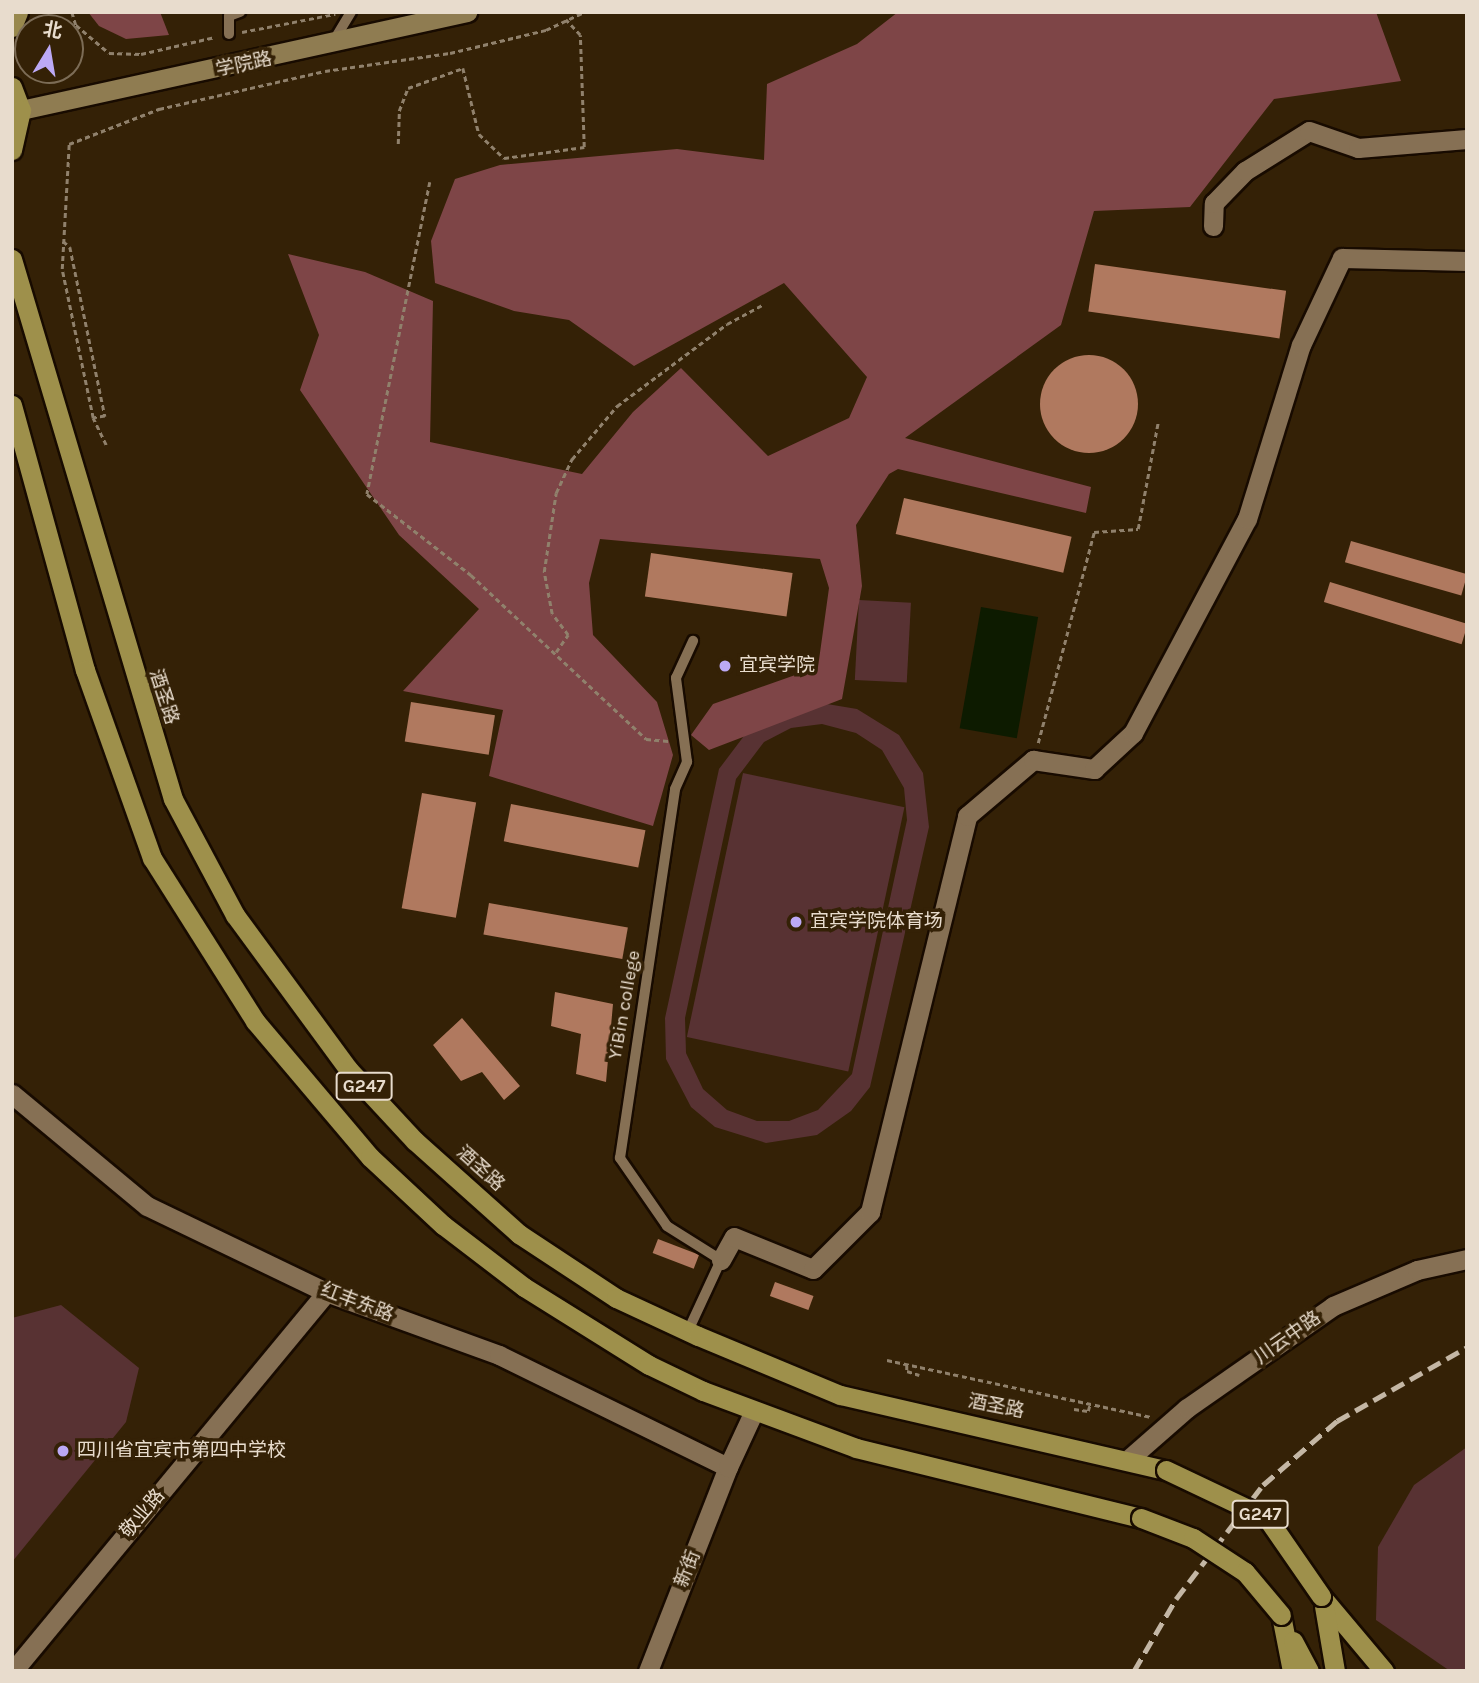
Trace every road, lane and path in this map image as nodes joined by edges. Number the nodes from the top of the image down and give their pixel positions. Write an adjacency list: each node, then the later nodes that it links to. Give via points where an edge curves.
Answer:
1 (18, 12): 8 (main road)
2 (72, 12): 9 (path, via 76,25 109,53 141,54)
3 (349, 12): 9 (path); 10 (lane)
4 (467, 12): 10 (main road, 学院路)
5 (584, 12): 7 (path)
6 (231, 14): 9 (lane)
7 (566, 20): 14 (path, via 580,35 584,147 504,158 479,134 463,68 408,89 399,111); 18 (path, via 450,53 325,71 93,130 69,144)
8 (12, 27)
9 (229, 34)
10 (330, 45): 12 (main road, 学院路)
11 (12, 87): 12 (highway)
12 (20, 110): 15 (highway)
13 (1467, 139): 17 (street, via 1358,148 1309,131 1245,171 1214,203)
14 (398, 144)
15 (12, 150)
16 (430, 182): 27 (path, via 367,494 471,575)
17 (1213, 226)
18 (62, 240): 23 (path, via 62,269); 23 (path, via 70,247 105,415)
19 (12, 259): 34 (highway, 酒圣路 / G247, via 173,799 235,915 348,1069 415,1141 519,1234 616,1298)
20 (1467, 261): 29 (street, via 1342,258 1301,345 1247,519 1133,733 1094,769)
21 (764, 304): 27 (path, via 727,324 617,406 572,458 556,493 544,572 552,614 568,635)
22 (12, 405): 40 (highway, G247, via 120,781 152,858 255,1021 362,1147 443,1225 590,1330 649,1365)
23 (93, 418): 25 (path)
24 (1158, 422): 29 (path, via 1138,529 1094,532)
25 (106, 445)
26 (693, 641): 28 (lane, YiBin college, via 676,678)
27 (556, 652): 28 (path, via 646,739)
28 (681, 741): 32 (lane, YiBin college, via 687,762 675,789 620,1158 667,1226)
29 (1033, 760): 32 (street, via 967,816 870,1212 813,1269 734,1237)
30 (12, 1094): 33 (street, 红丰东路, via 148,1206)
31 (1467, 1259): 41 (street, 川云中路, via 1417,1270 1333,1306)
32 (721, 1260): 34 (lane)
33 (326, 1292): 43 (street, 红丰东路, via 499,1356); 46 (street, 敬业路)
34 (688, 1331): 42 (highway, 酒圣路 / G247, via 840,1395)
35 (887, 1360): 36 (path)
36 (907, 1364): 37 (path, via 907,1371); 38 (path)
37 (919, 1375)
38 (1090, 1404): 39 (path, via 1088,1410); 41 (path)
39 (1074, 1409)
40 (754, 1411): 43 (street, 新街); 45 (highway, G247, bridge, via 918,1466 1141,1518 1193,1538 1245,1572 1281,1615)
41 (1167, 1424): 42 (street, 川云中路)
42 (1131, 1457): 44 (highway, 酒圣路 / G247, bridge, via 1267,1518)
43 (727, 1467): 47 (street, 新街)
44 (1321, 1596): 50 (highway, 酒圣路 / G247); 51 (highway)
45 (1289, 1634): 48 (highway, G247); 49 (highway)
46 (13, 1671)
47 (648, 1671)
48 (1292, 1671)
49 (1310, 1671)
50 (1335, 1671)
51 (1384, 1671)

